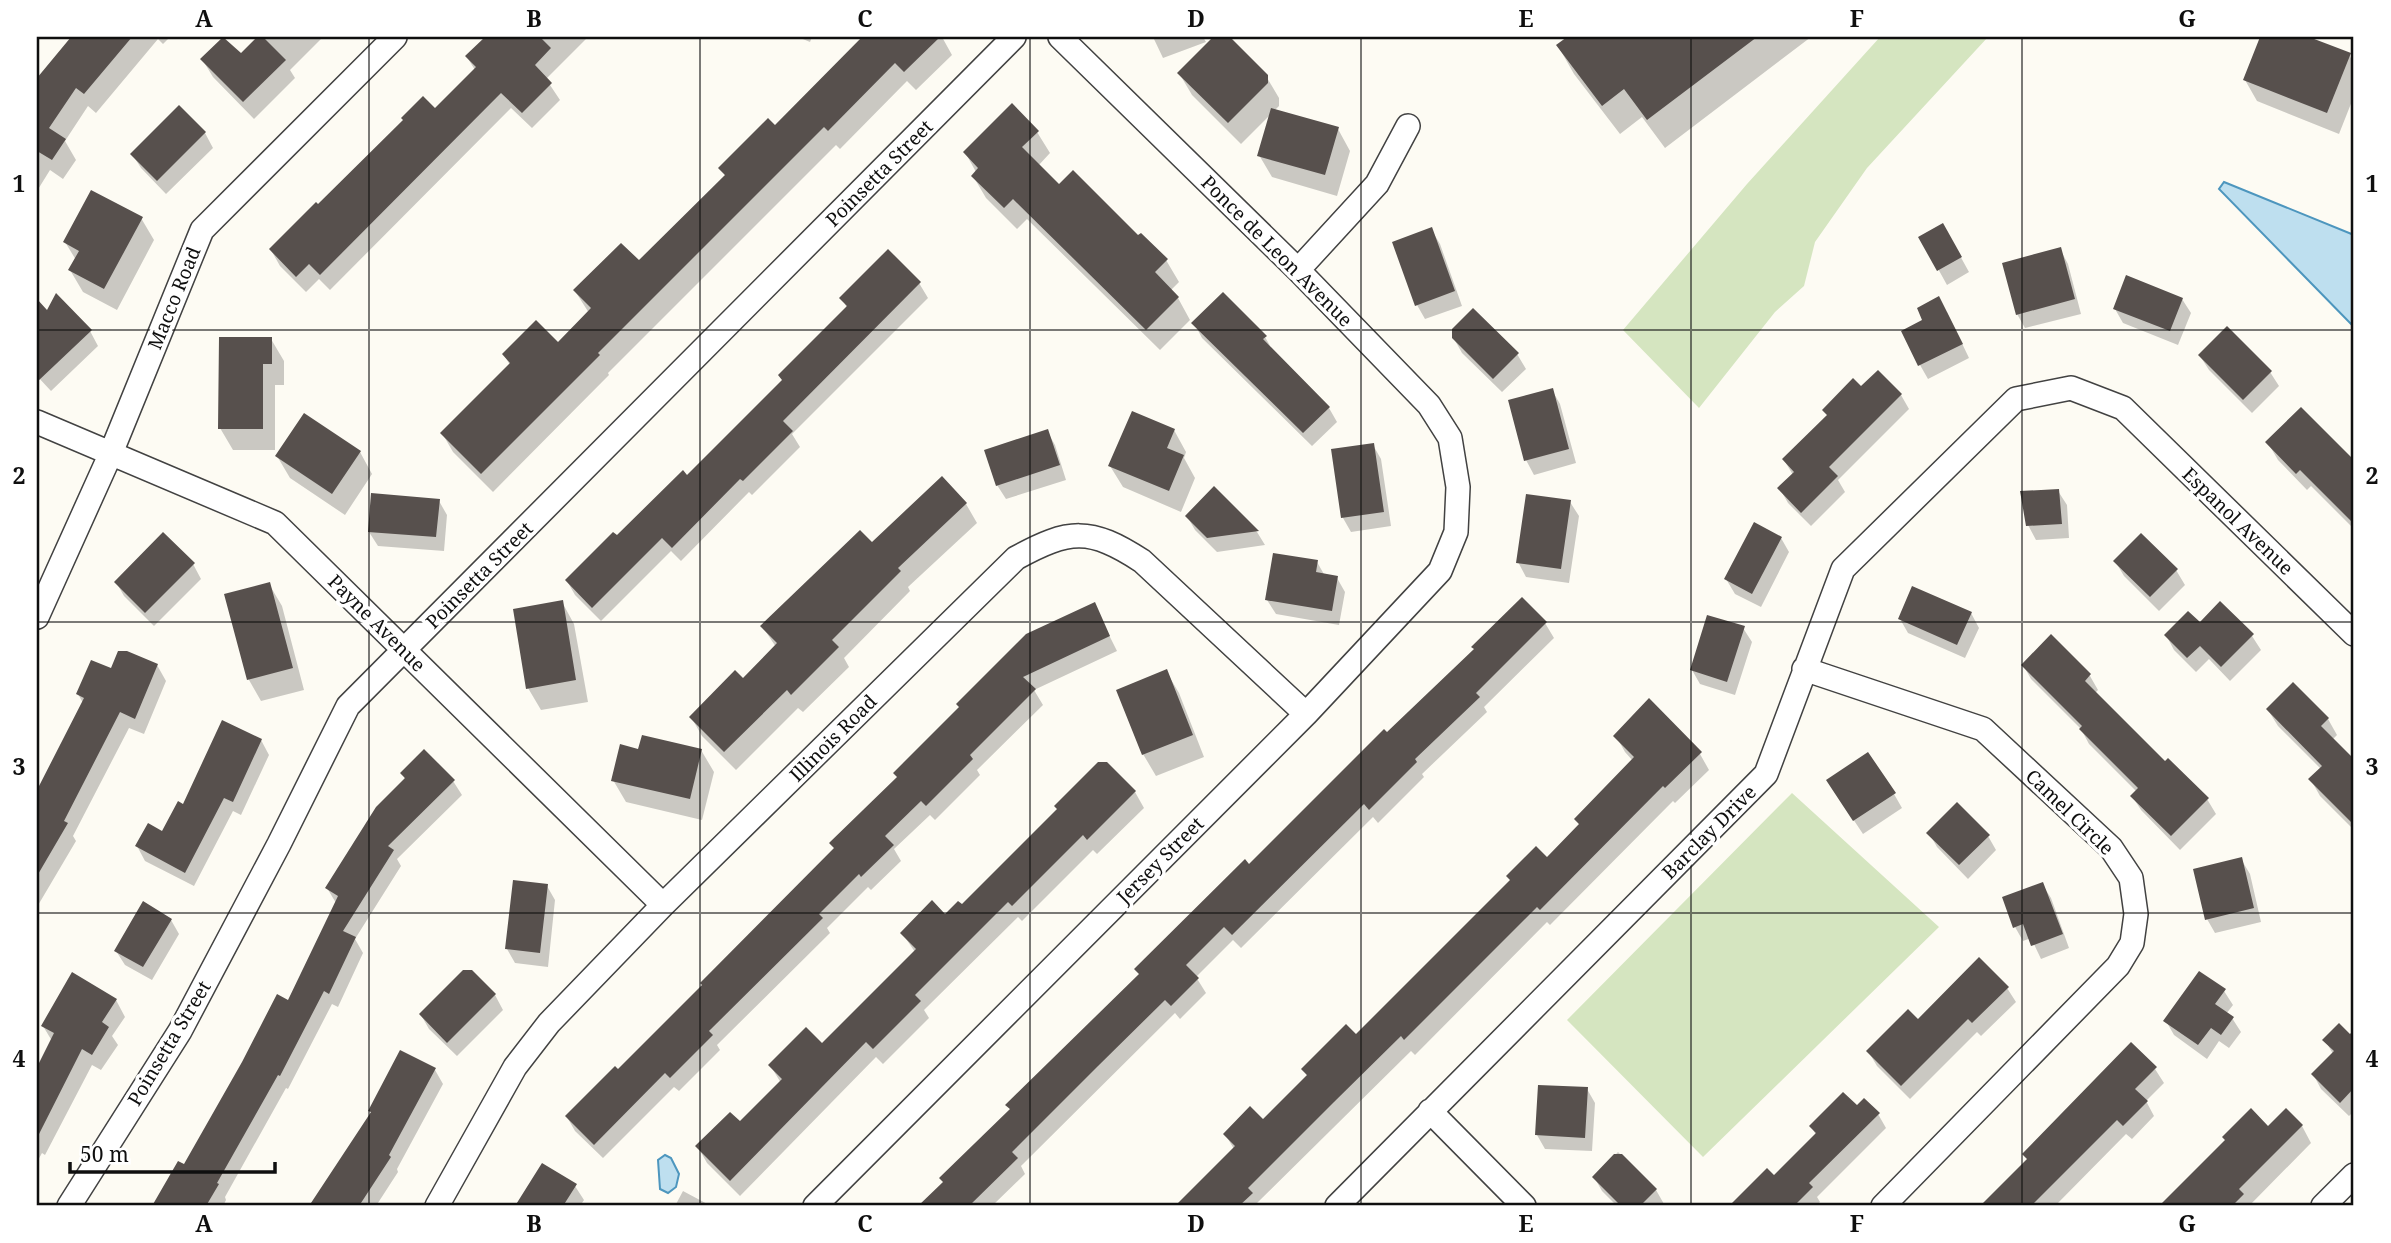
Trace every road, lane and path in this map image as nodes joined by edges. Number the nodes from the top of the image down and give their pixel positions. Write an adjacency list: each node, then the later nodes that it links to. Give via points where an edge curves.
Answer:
1 (395, 37): 8 (street, Macco Road, via 202,230)
2 (1014, 37): 12 (street, Poinsetta Street)
3 (1060, 37): 5 (street, Ponce de Leon Avenue)
4 (1408, 126): 5 (street, via 1377,184)
5 (1297, 270): 9 (street, Ponce de Leon Avenue, via 1429,405 1450,438)
6 (2123, 408): 11 (street, Espanol Avenue); 13 (street, Barclay Drive, via 2071,388 2016,399 1843,569)
7 (37, 422): 8 (street, Payne Avenue)
8 (111, 453): 10 (street, Macco Road); 12 (street, Payne Avenue, via 275,523)
9 (1458, 487): 14 (street, Jersey Street, via 1456,532 1440,571)
10 (37, 617)
11 (2354, 634)
12 (405, 650): 15 (street, Payne Avenue); 18 (street, Poinsetta Street, via 348,706 180,1031)
13 (1804, 669): 16 (street, Barclay Drive, via 1766,774); 23 (street, Camel Circle, via 1983,729 2111,848 2131,878 2136,914 2132,943 2118,966)
14 (1306, 714): 15 (street, Illinois Road, via 1142,561 1117,544 1085,534 1048,540 1016,558); 20 (street, Jersey Street)
15 (663, 905): 19 (street, Illinois Road, via 530,1046)
16 (1430, 1111): 21 (street, Barclay Drive); 22 (street)
17 (2354, 1175): 24 (street)
18 (69, 1206)
19 (437, 1206)
20 (815, 1206)
21 (1336, 1206)
22 (1524, 1206)
23 (1883, 1206)
24 (2323, 1206)

